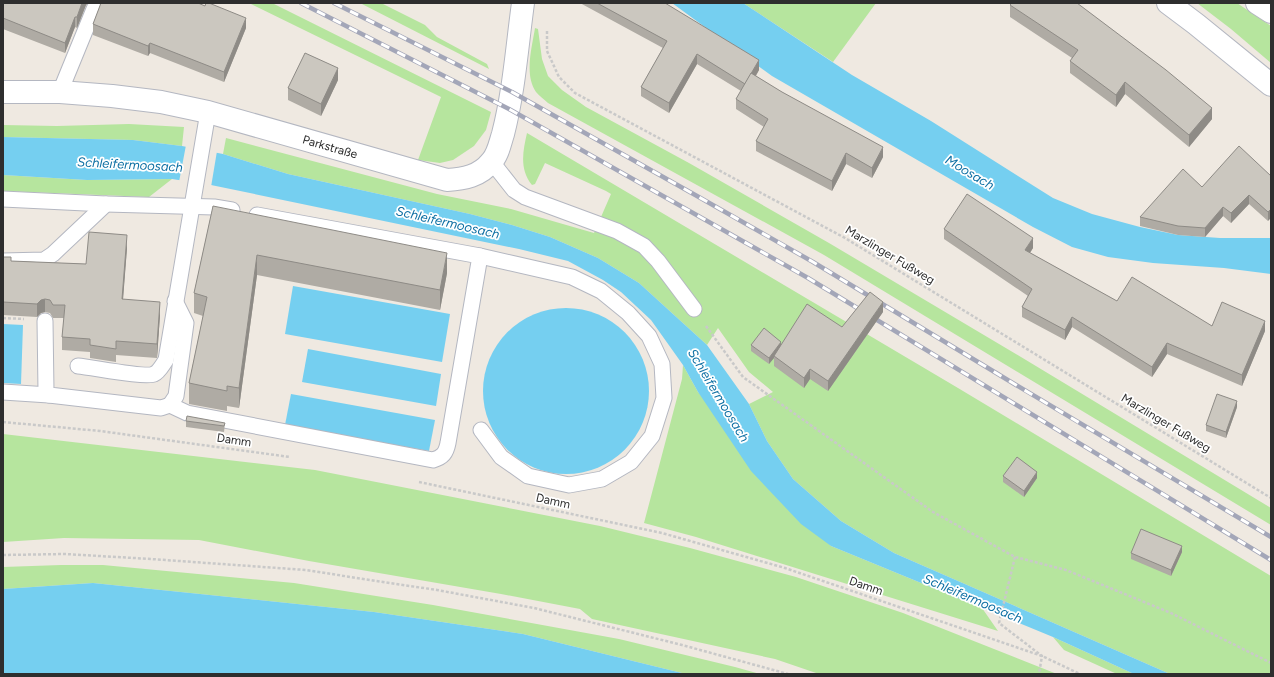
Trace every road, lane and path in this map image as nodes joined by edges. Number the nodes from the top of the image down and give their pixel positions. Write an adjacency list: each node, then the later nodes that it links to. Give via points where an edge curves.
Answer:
1 (523, 3): 11 (street, Parkstraße, via 509,109 500,146)
2 (1168, 3): 7 (street)
3 (1257, 3): 5 (street)
4 (94, 9): 9 (lane)
5 (1271, 12)
6 (547, 27): 28 (path, Marzlinger Fußweg, via 547,50 558,77 575,93 846,238)
7 (1271, 85)
8 (3, 92): 9 (street, Parkstraße)
9 (60, 92): 10 (street, Parkstraße, via 161,102)
10 (208, 112): 11 (street, Parkstraße, via 447,180 464,179 480,172); 14 (lane)
11 (492, 162): 18 (lane, via 514,190 524,197 617,231 644,246)
12 (3, 199): 13 (lane)
13 (106, 204): 14 (lane); 16 (lane, via 44,260)
14 (191, 206): 15 (lane, via 214,207); 17 (lane)
15 (480, 256): 23 (lane, via 448,443 446,452 440,457 433,460 187,413); 25 (lane, via 572,277 601,291 628,313 648,336 662,364 664,398 652,436 631,462 602,479 569,485 528,476 501,457)
16 (3, 261)
17 (175, 300): 20 (lane, via 166,360 154,374 143,375); 23 (lane, via 186,323 176,396)
18 (694, 309): 30 (path, via 743,377 933,512)
19 (45, 321): 22 (lane)
20 (78, 366)
21 (3, 392): 22 (lane)
22 (48, 394): 23 (lane, via 161,408)
23 (170, 405)
24 (3, 422): 26 (path, Damm, via 100,431)
25 (481, 430)
26 (291, 457)
27 (414, 481): 31 (path, Damm, via 669,535 785,568)
28 (1271, 498)
29 (3, 555): 33 (path, via 65,554 306,570 534,608)
30 (1015, 557): 31 (path, via 999,623); 32 (path, via 1066,570 1171,613)
31 (1042, 656): 34 (path); 35 (path, Damm)
32 (1271, 663)
33 (788, 674)
34 (1039, 674)
35 (1080, 674)

